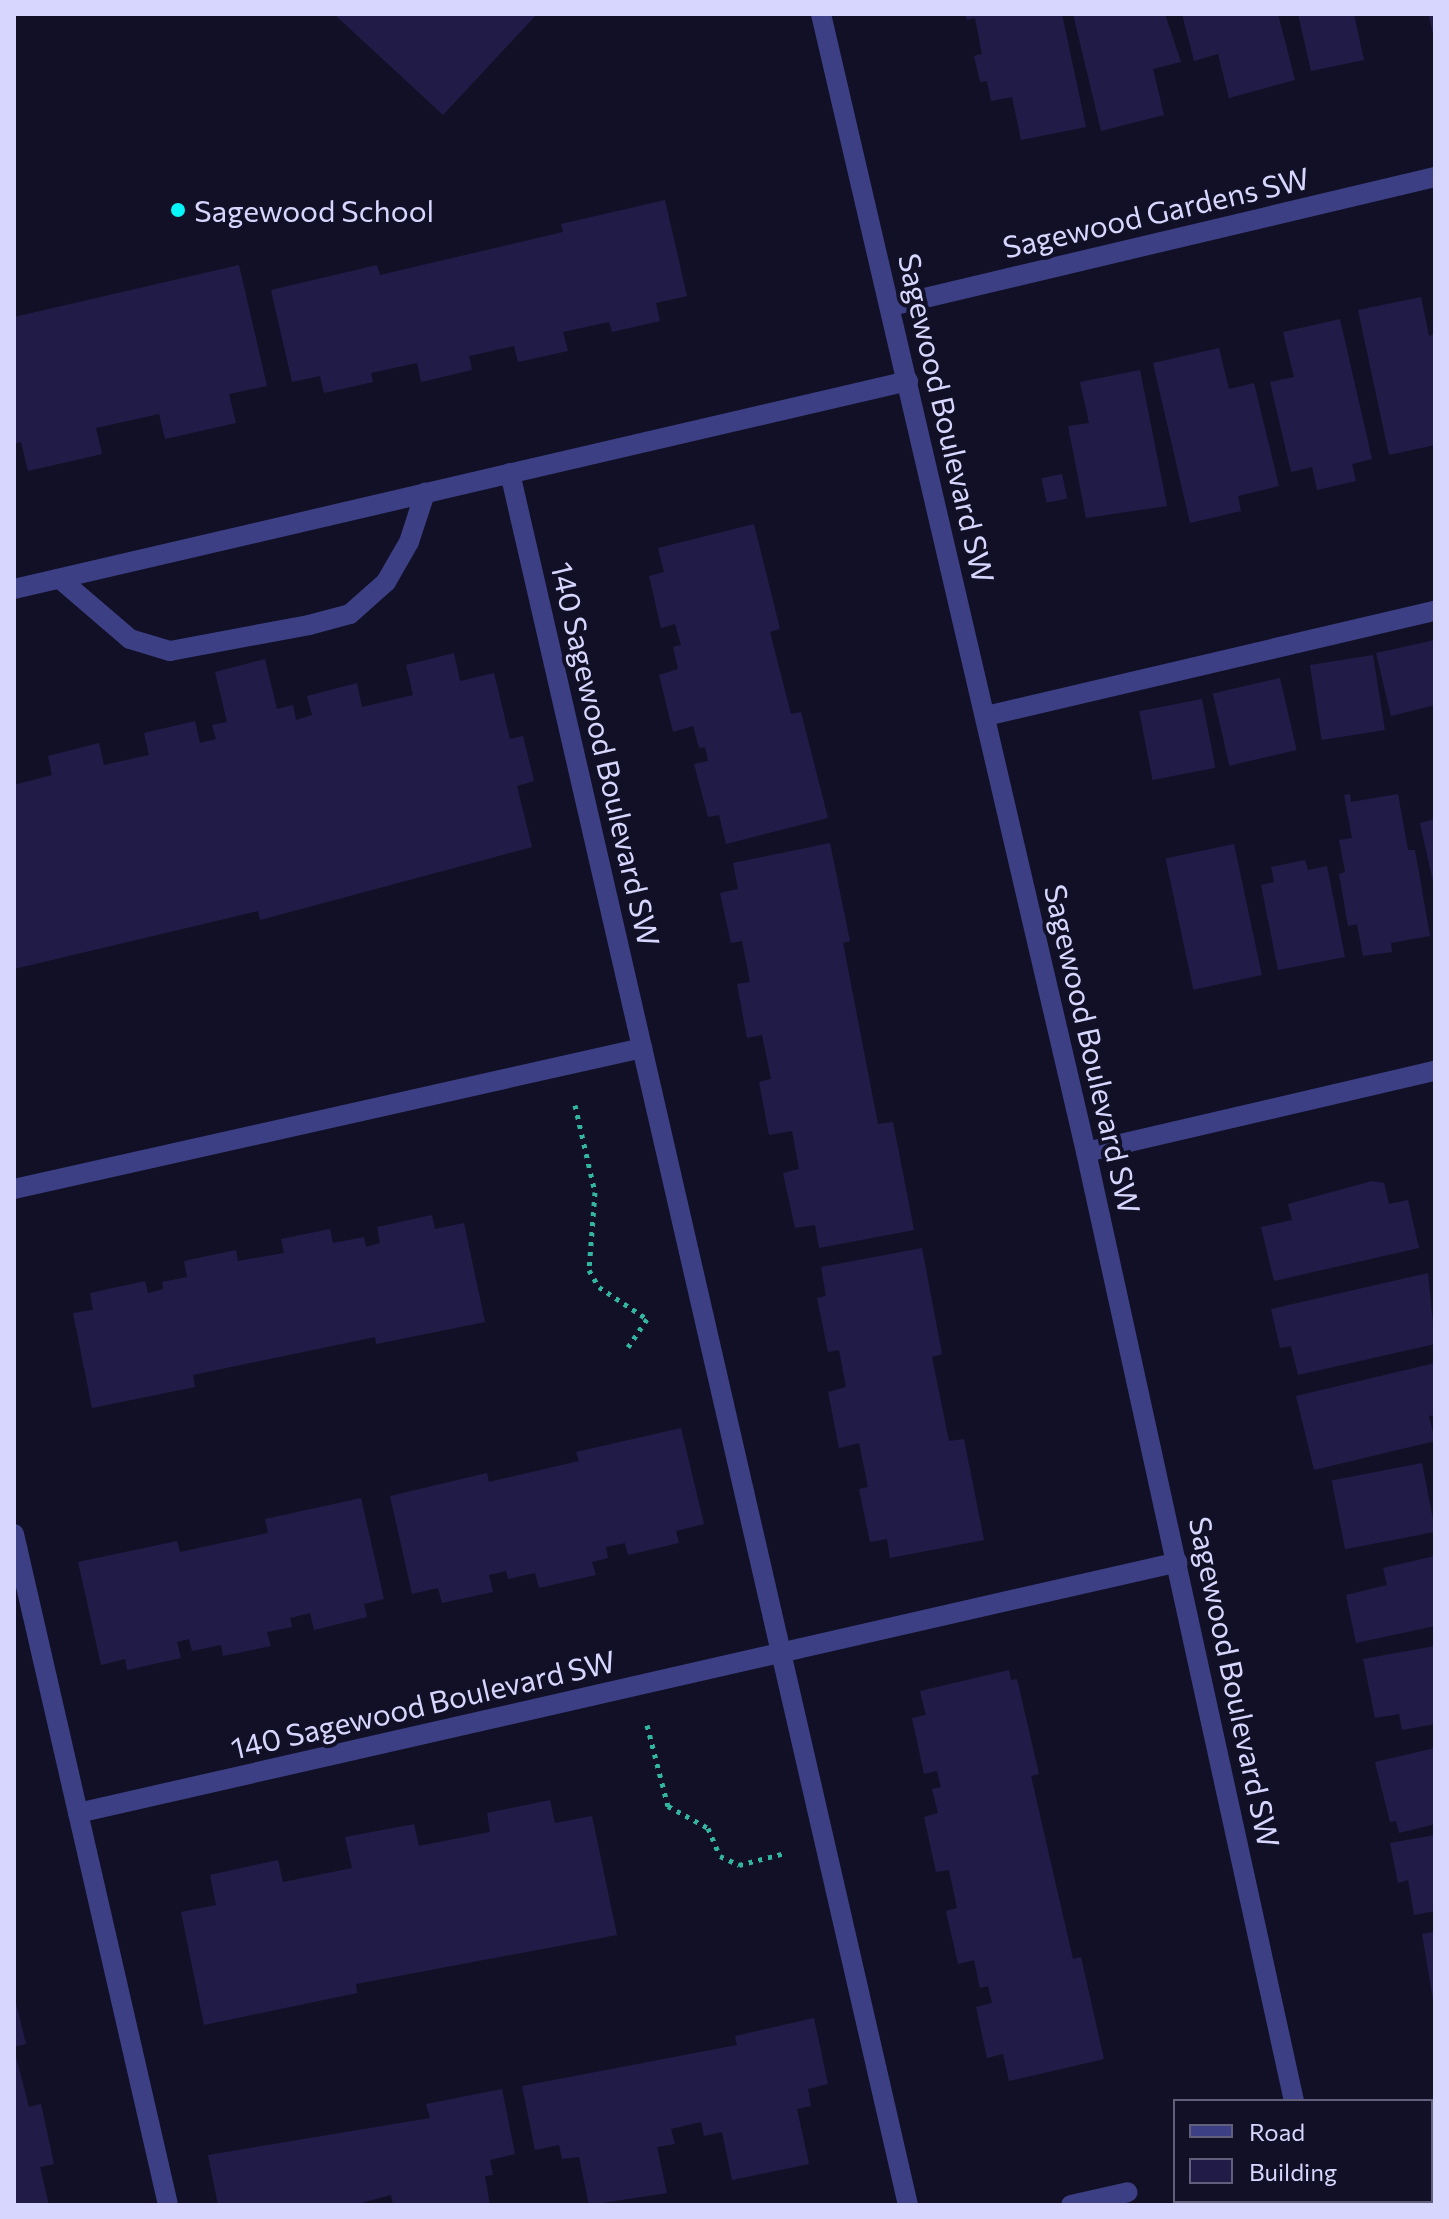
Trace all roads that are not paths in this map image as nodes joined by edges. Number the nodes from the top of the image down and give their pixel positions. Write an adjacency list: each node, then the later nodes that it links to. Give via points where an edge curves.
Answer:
1 (821, 14): 3 (street, Sagewood Boulevard SW)
2 (1435, 177): 3 (street, Sagewood Gardens SW)
3 (891, 306): 4 (street, Sagewood Boulevard SW)
4 (908, 381): 5 (street); 10 (street, Sagewood Boulevard SW)
5 (510, 473): 6 (street); 11 (street, 140 Sagewood Boulevard SW)
6 (425, 493): 7 (street); 7 (street, via 409,542 386,582 350,614 309,625 170,651 130,639)
7 (60, 579): 8 (street)
8 (14, 589)
9 (1435, 611): 10 (street)
10 (986, 716): 13 (street, Sagewood Boulevard SW)
11 (642, 1048): 14 (street); 17 (street, 140 Sagewood Boulevard SW)
12 (1435, 1071): 13 (street)
13 (1086, 1152): 16 (street, Sagewood Boulevard SW)
14 (14, 1189)
15 (14, 1534): 18 (street)
16 (1178, 1562): 17 (street, 140 Sagewood Boulevard SW); 19 (street, Sagewood Boulevard SW)
17 (781, 1653): 18 (street, 140 Sagewood Boulevard SW); 22 (street, 140 Sagewood Boulevard SW)
18 (78, 1813): 21 (street)
19 (1294, 2099)
20 (1128, 2192): 23 (street)
21 (168, 2205)
22 (908, 2205)
23 (1071, 2205)

